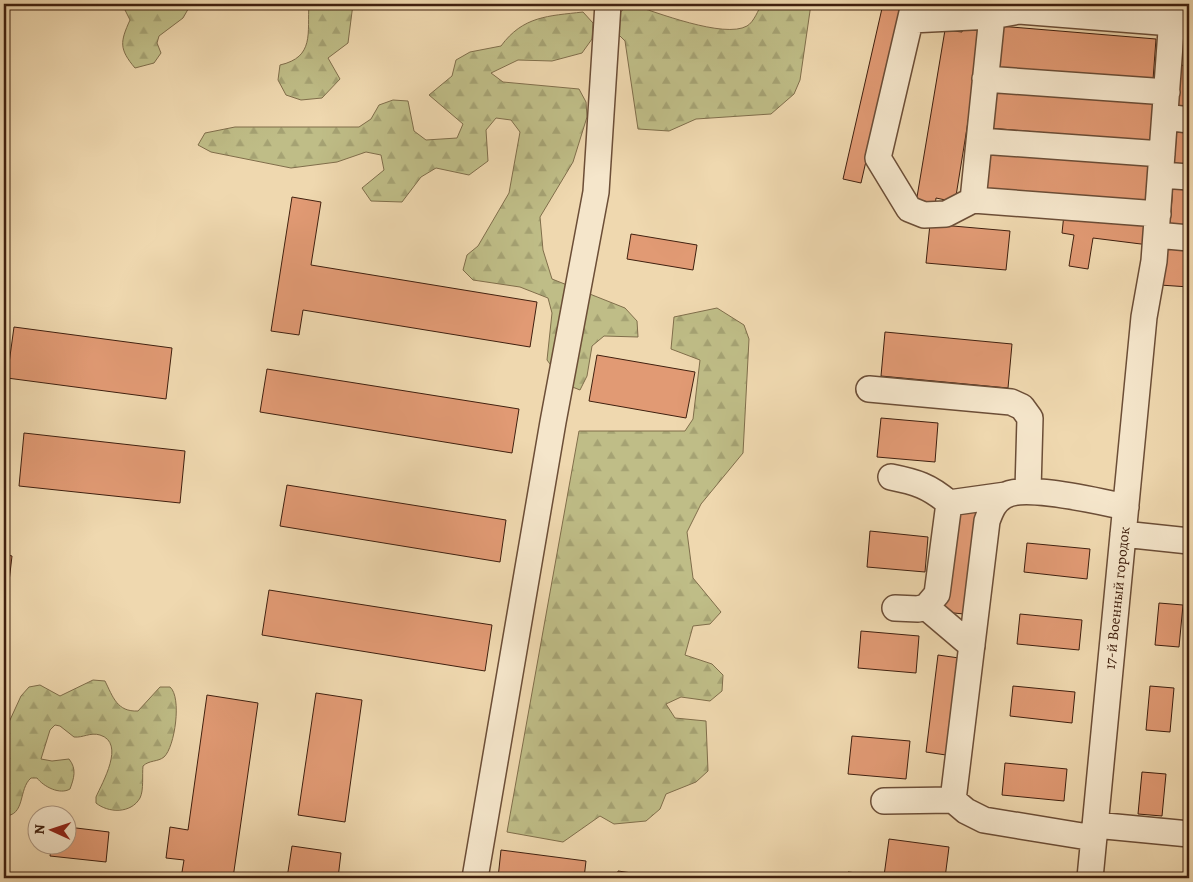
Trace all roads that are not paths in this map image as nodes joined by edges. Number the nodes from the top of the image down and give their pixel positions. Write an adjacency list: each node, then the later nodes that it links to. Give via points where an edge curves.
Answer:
1 (600, 8): 29 (street, via 596,192 551,432)
2 (913, 12): 4 (street); 12 (street, via 878,158 909,209 924,215 946,214)
3 (1173, 13): 4 (street, via 1019,11); 5 (street, 17-й Военный городок)
4 (992, 16): 6 (street)
5 (1179, 55): 7 (street, 17-й Военный городок)
6 (985, 79): 7 (street); 9 (street)
7 (1167, 92): 8 (street, 17-й Военный городок)
8 (1177, 119): 10 (street, 17-й Военный городок)
9 (980, 141): 10 (street); 12 (street)
10 (1162, 165): 11 (street); 13 (street, 17-й Военный городок)
11 (1189, 177)
12 (973, 200): 13 (street)
13 (1157, 225): 14 (street); 19 (street, 17-й Военный городок, via 1144,317)
14 (1189, 238)
15 (869, 389): 17 (street, via 1011,402 1022,407 1030,418)
16 (891, 477): 18 (street, via 933,489)
17 (1017, 493): 18 (street); 19 (street); 24 (street, via 994,505 987,521)
18 (948, 503): 22 (street, via 937,594)
19 (1126, 506): 20 (street, 17-й Военный городок)
20 (1123, 534): 21 (street); 27 (street, 17-й Военный городок)
21 (1189, 541)
22 (926, 607): 23 (street); 24 (street)
23 (895, 608)
24 (972, 646): 25 (street)
25 (953, 800): 26 (street); 27 (street, via 984,820)
26 (884, 801)
27 (1094, 831): 28 (street); 30 (street, 17-й Военный городок)
28 (1189, 834)
29 (475, 878)
30 (1090, 878)

